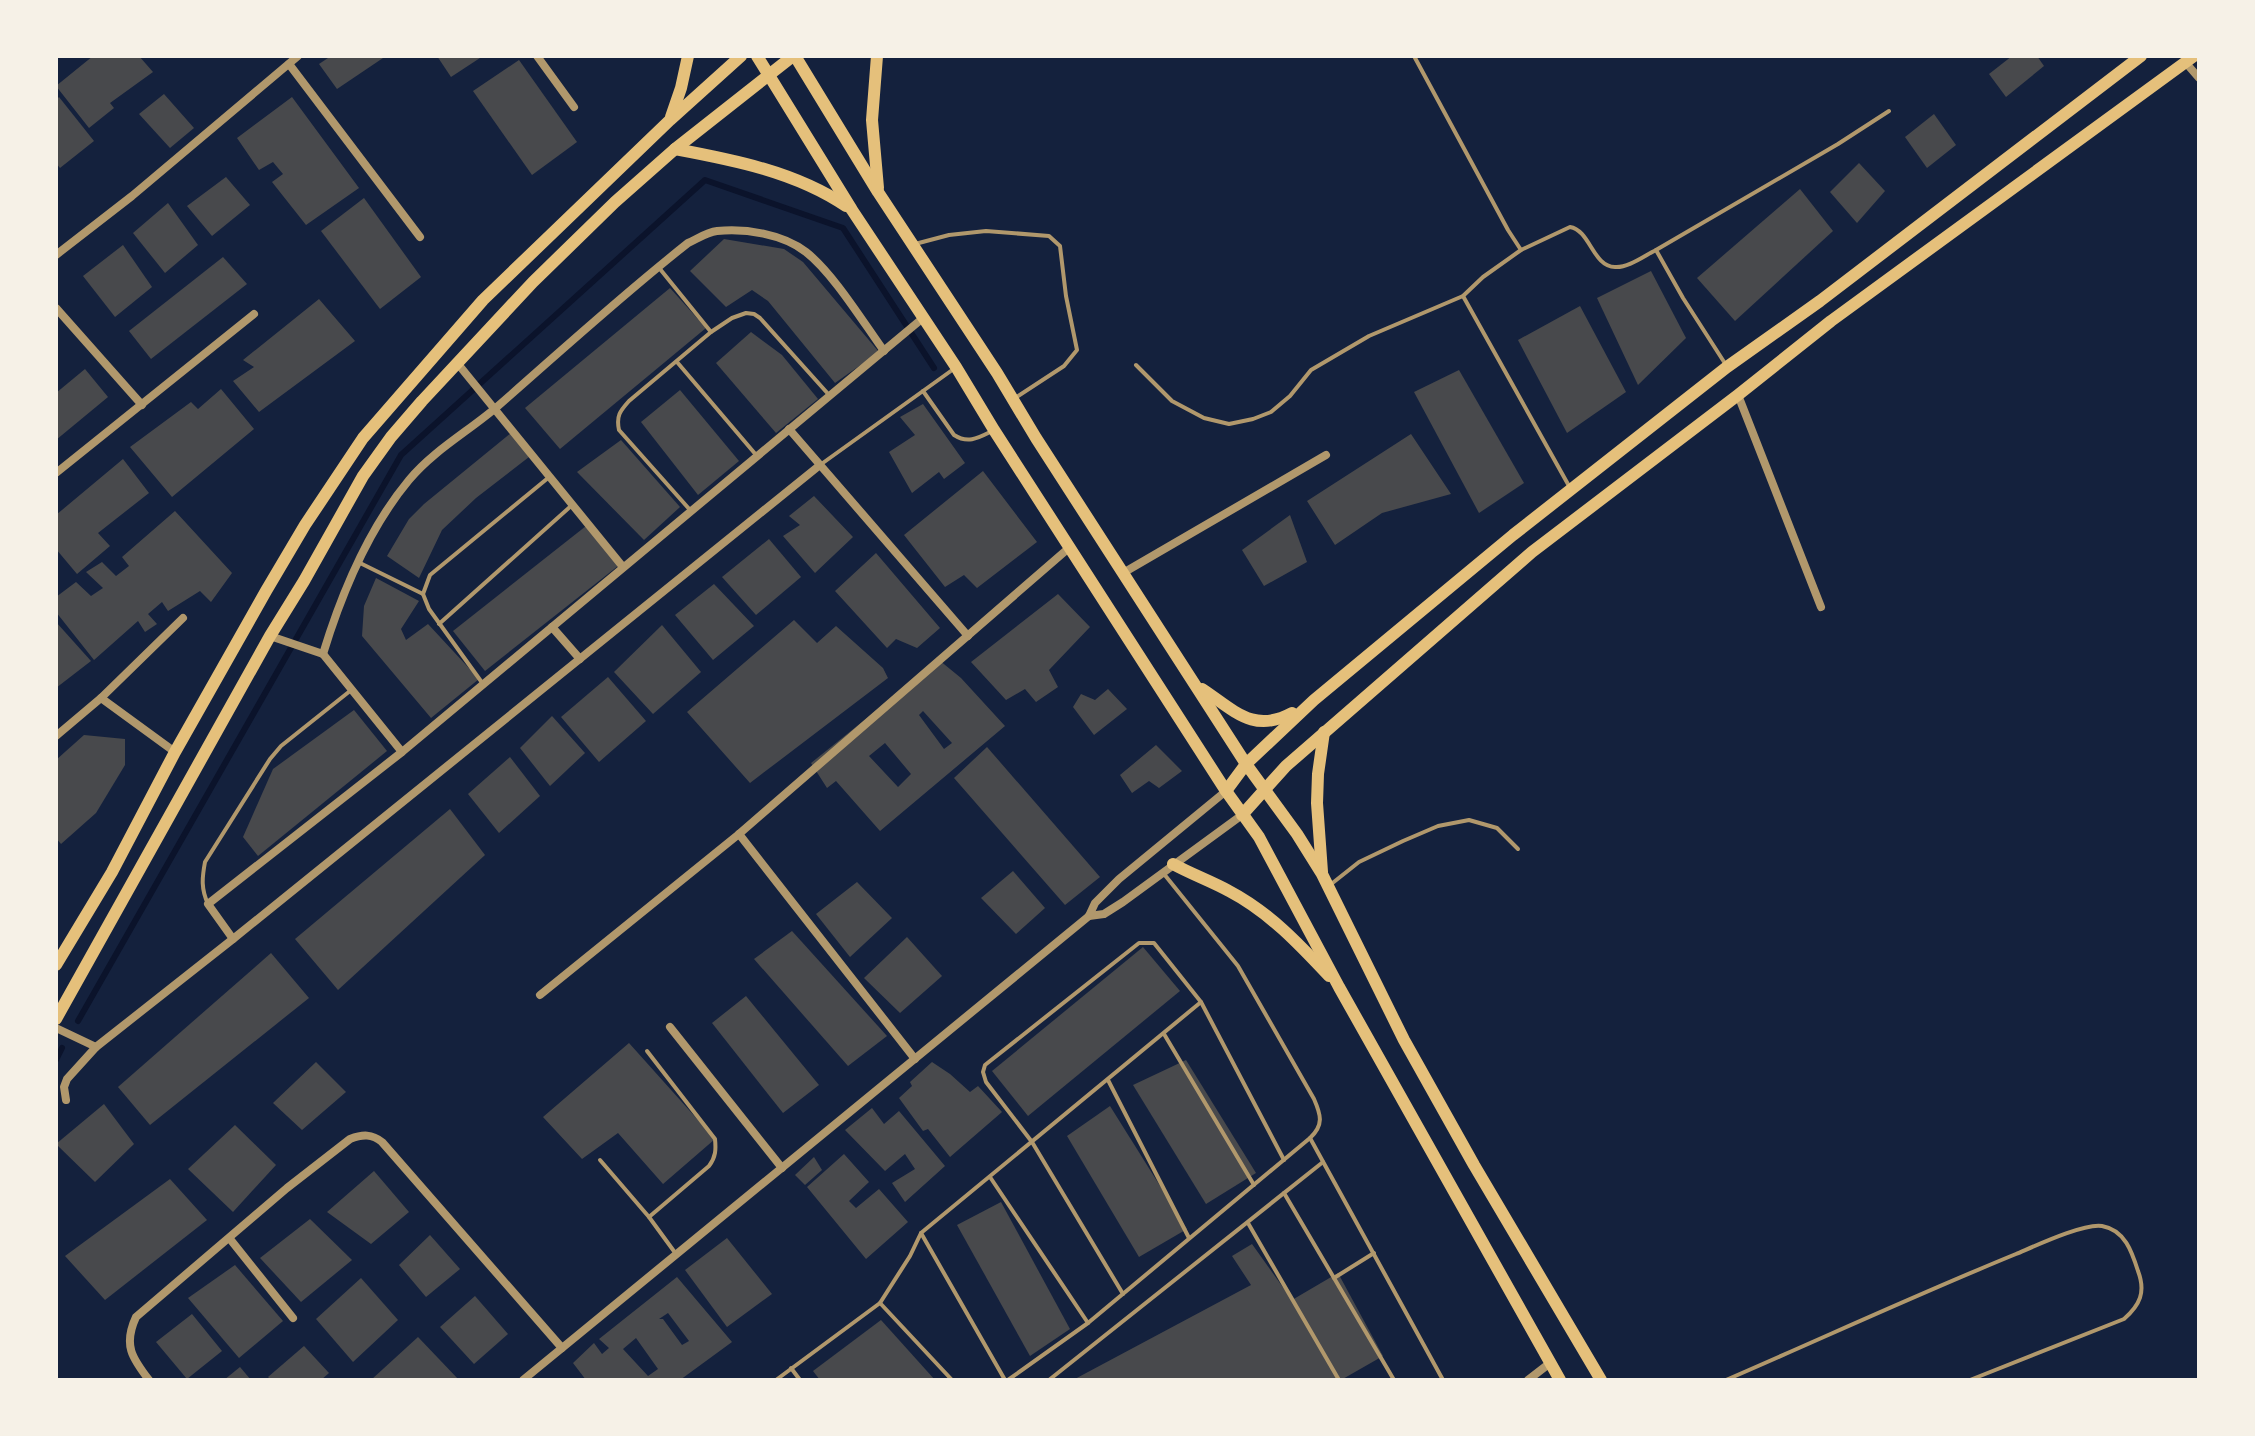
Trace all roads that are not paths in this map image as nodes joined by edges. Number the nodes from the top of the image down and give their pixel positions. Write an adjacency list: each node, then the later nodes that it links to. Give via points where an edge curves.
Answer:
1 (298, 56): 11 (street)
2 (537, 56): 14 (street)
3 (688, 56): 16 (main road)
4 (741, 56): 16 (main road)
5 (757, 56): 12 (main road)
6 (794, 56): 12 (main road); 18 (main road)
7 (877, 56): 18 (main road, via 872,120)
8 (1414, 56): 22 (lane)
9 (2141, 56): 36 (main road)
10 (2190, 60): 13 (street); 38 (main road, via 1831,321)
11 (289, 64): 20 (street); 24 (street)
12 (769, 75): 17 (main road); 19 (main road)
13 (2199, 78)
14 (574, 107)
15 (1889, 111): 23 (lane)
16 (670, 120): 73 (main road, via 483,300 363,438 297,538)
17 (675, 149): 19 (main road, via 770,171 824,191); 33 (main road, via 533,282)
18 (878, 192): 21 (main road)
19 (852, 210): 29 (main road)
20 (420, 237)
21 (913, 245): 40 (main road); 40 (lane, via 986,231 1049,236 1060,246 1077,350 1064,366)
22 (1521, 250): 23 (lane, via 1570,227 1582,233 1606,265 1616,268); 26 (lane)
23 (1656, 250): 36 (lane)
24 (56, 255)
25 (658, 266): 30 (lane); 31 (street, via 714,231 748,231 781,239 805,251 826,273); 42 (street)
26 (1463, 296): 34 (lane, via 1369,336 1311,370 1290,396 1253,419 1229,424 1204,418 1172,401); 50 (lane)
27 (56, 308): 41 (street)
28 (254, 314): 41 (street)
29 (918, 322): 31 (street); 35 (main road)
30 (711, 332): 32 (lane); 39 (lane, via 739,314 754,314)
31 (884, 351): 39 (street)
32 (677, 362): 46 (lane); 52 (lane, via 629,401 617,420 619,430)
33 (458, 364): 42 (street); 62 (main road, via 363,476)
34 (1136, 365)
35 (956, 367): 37 (lane); 44 (main road)
36 (1727, 367): 50 (main road)
37 (923, 391): 44 (lane, via 959,438 971,440); 47 (lane)
38 (1738, 395): 58 (street); 71 (main road, via 1532,552)
39 (830, 396): 43 (street)
40 (1012, 400): 56 (main road)
41 (142, 405): 48 (street)
42 (494, 409): 49 (street); 54 (street, via 420,467)
43 (789, 429): 46 (street); 47 (street)
44 (994, 430): 53 (main road)
45 (1326, 455): 56 (street)
46 (757, 456): 52 (street)
47 (820, 465): 63 (street); 65 (street)
48 (56, 473)
49 (549, 476): 51 (street); 57 (lane, via 430,575)
50 (1571, 490): 70 (main road)
51 (573, 505): 55 (street); 60 (lane)
52 (691, 511): 55 (street)
53 (1070, 547): 63 (street); 77 (main road)
54 (358, 562): 57 (lane); 64 (street)
55 (623, 567): 61 (street)
56 (1123, 573): 67 (main road)
57 (423, 594): 60 (lane)
58 (1821, 607)
59 (183, 618): 69 (street)
60 (439, 624): 66 (lane)
61 (552, 627): 65 (street); 66 (street)
62 (270, 636): 64 (street); 90 (main road)
63 (968, 636): 79 (street)
64 (323, 654): 68 (street)
65 (580, 659): 85 (street)
66 (483, 684): 74 (street)
67 (1196, 685): 70 (main road, via 1260,722 1281,718); 75 (main road)
68 (352, 689): 74 (street); 83 (lane, via 270,759 205,862 202,891)
69 (101, 698): 72 (street); 73 (street)
70 (1314, 700): 75 (main road)
71 (1324, 732): 76 (main road); 82 (main road, via 1317,803)
72 (56, 736)
73 (175, 752): 86 (main road)
74 (402, 752): 83 (street)
75 (1246, 764): 76 (main road); 77 (main road)
76 (1265, 789): 78 (main road); 82 (main road)
77 (1226, 791): 78 (main road); 84 (street, via 1119,879)
78 (1242, 815): 81 (street); 87 (main road, via 1259,837)
79 (739, 834): 88 (street); 96 (street)
80 (1518, 849): 82 (lane, via 1497,828 1469,820 1438,826)
81 (1168, 868): 84 (street, via 1104,914); 87 (main road, via 1230,891 1267,916); 99 (lane, via 1238,966 1314,1099 1321,1121)
82 (1325, 880): 135 (main road, via 1404,1040)
83 (208, 904): 85 (street)
84 (1089, 916): 96 (street)
85 (233, 939): 94 (street)
86 (56, 965)
87 (1339, 987): 121 (main road)
88 (540, 995)
89 (1201, 1002): 93 (lane); 100 (lane, via 1159,946 1139,943 992,1060 984,1068 986,1082); 102 (lane)
90 (56, 1019)
91 (670, 1027): 104 (street)
92 (56, 1028): 94 (street)
93 (1164, 1034): 97 (lane); 106 (lane)
94 (96, 1047): 98 (street, via 67,1079)
95 (647, 1051): 108 (lane, via 715,1139 716,1148 709,1166)
96 (915, 1059): 104 (street)
97 (1108, 1080): 100 (lane); 111 (lane)
98 (66, 1100)
99 (1310, 1138): 102 (lane); 103 (lane)
100 (1032, 1142): 105 (lane); 116 (lane)
101 (600, 1160): 108 (lane)
102 (1284, 1160): 106 (lane)
103 (1323, 1162): 107 (lane); 113 (lane)
104 (782, 1168): 114 (street)
105 (990, 1177): 110 (lane); 119 (lane)
106 (1254, 1185): 111 (lane)
107 (1284, 1193): 109 (lane); 115 (lane)
108 (649, 1217): 114 (lane)
109 (1248, 1222): 129 (lane); 130 (lane)
110 (921, 1233): 117 (lane); 128 (lane)
111 (1190, 1238): 116 (lane)
112 (230, 1239): 118 (street); 120 (street, via 350,1139 376,1137); 123 (street, via 136,1317 129,1332 130,1348)
113 (1374, 1253): 115 (lane); 132 (lane)
114 (676, 1254): 120 (street)
115 (1334, 1278): 131 (lane)
116 (1123, 1294): 119 (lane)
117 (880, 1303): 122 (lane); 127 (lane)
118 (293, 1318)
119 (1088, 1323): 128 (lane)
120 (562, 1348): 124 (street)
121 (1550, 1363): 133 (street); 134 (main road)
122 (791, 1368): 125 (lane); 126 (lane)
123 (149, 1380)
124 (523, 1380)
125 (776, 1380)
126 (800, 1380)
127 (952, 1380)
128 (1007, 1380)
129 (1049, 1380)
130 (1339, 1380)
131 (1394, 1380)
132 (1443, 1380)
133 (1528, 1380)
134 (1560, 1380)
135 (1601, 1380)
136 (1726, 1380): 137 (lane, via 2053,1238 2101,1226 2128,1243 2142,1281 2137,1308 2124,1319)
137 (1970, 1380)

